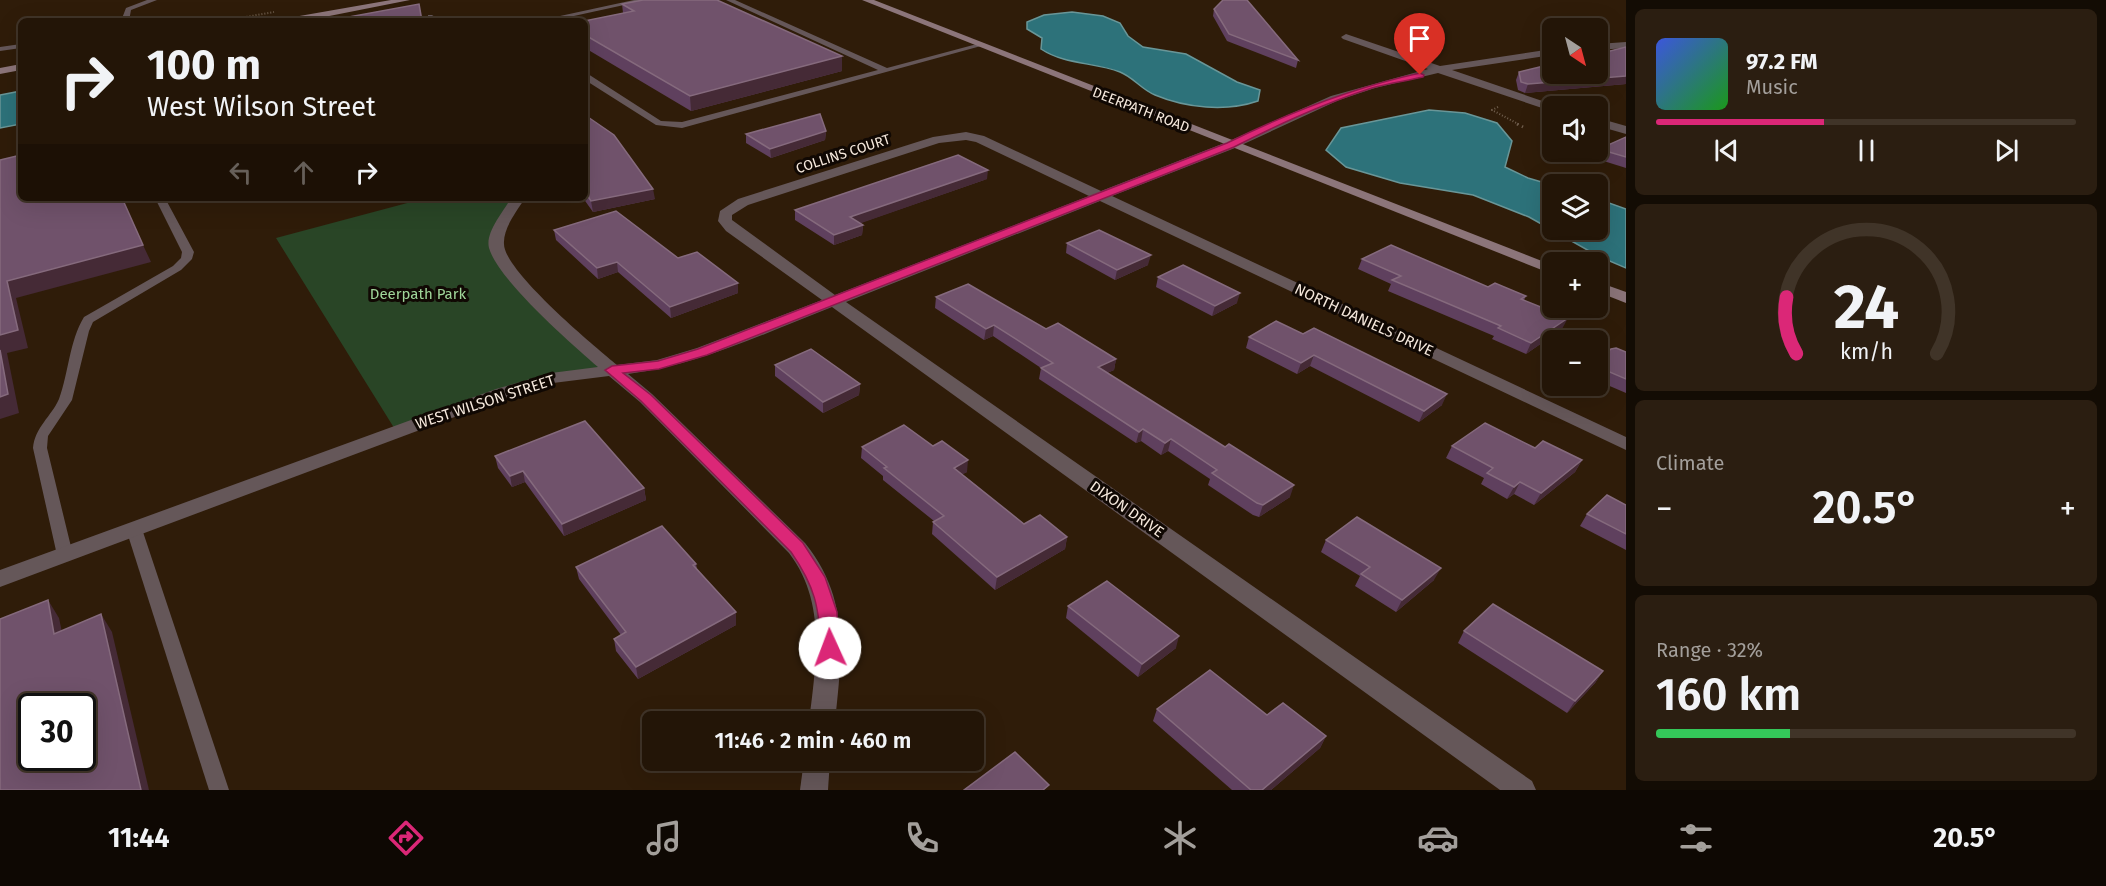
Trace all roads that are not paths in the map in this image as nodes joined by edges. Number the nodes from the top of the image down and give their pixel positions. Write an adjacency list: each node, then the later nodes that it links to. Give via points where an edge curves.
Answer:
1 (154, 0): 6 (lane, via 128,9)
2 (406, 0): 7 (street)
3 (644, 0): 8 (lane)
4 (729, 0): 17 (lane)
5 (866, 0): 12 (street, DEERPATH ROAD)
6 (125, 18)
7 (305, 18)
8 (556, 18)
9 (1346, 37): 18 (street)
10 (1626, 45): 13 (street)
11 (18, 46): 14 (lane)
12 (977, 46): 17 (lane); 25 (street, DEERPATH ROAD)
13 (1608, 46)
14 (0, 49)
15 (1542, 54): 18 (street, WEST WILSON STREET)
16 (18, 68): 19 (street)
17 (885, 70): 20 (lane, via 682,125 658,123)
18 (1442, 70): 21 (street); 25 (street, WEST WILSON STREET, via 1353,92 1274,123)
19 (0, 71)
20 (588, 78)
21 (1542, 105)
22 (1608, 125): 23 (street)
23 (1626, 130)
24 (990, 143): 26 (street, NORTH DANIELS DRIVE); 29 (street, COLLINS COURT, via 966,136 938,140 743,202 725,214)
25 (1231, 145): 26 (street, WEST WILSON STREET); 30 (street, DEERPATH ROAD)
26 (1101, 196): 33 (street, WEST WILSON STREET); 35 (street, NORTH DANIELS DRIVE)
27 (162, 201): 37 (lane, via 188,252 186,259 88,320 65,400 41,436 40,448)
28 (516, 201): 34 (street, via 497,234 496,247 502,261 573,337)
29 (731, 228): 33 (street, DIXON DRIVE)
30 (1542, 266)
31 (1608, 291): 32 (street)
32 (1626, 298)
33 (834, 301): 34 (street, WEST WILSON STREET, via 703,352 659,365); 43 (street, DIXON DRIVE)
34 (612, 370): 36 (street, WEST WILSON STREET, via 551,378 502,393); 39 (street, via 646,398 797,548 817,577 828,612 830,648)
35 (1626, 444)
36 (134, 529): 37 (street, WEST WILSON STREET); 41 (lane)
37 (65, 555): 38 (street, WEST WILSON STREET)
38 (0, 579)
39 (823, 711)
40 (816, 771): 42 (street)
41 (219, 790)
42 (814, 790)
43 (1522, 790)

